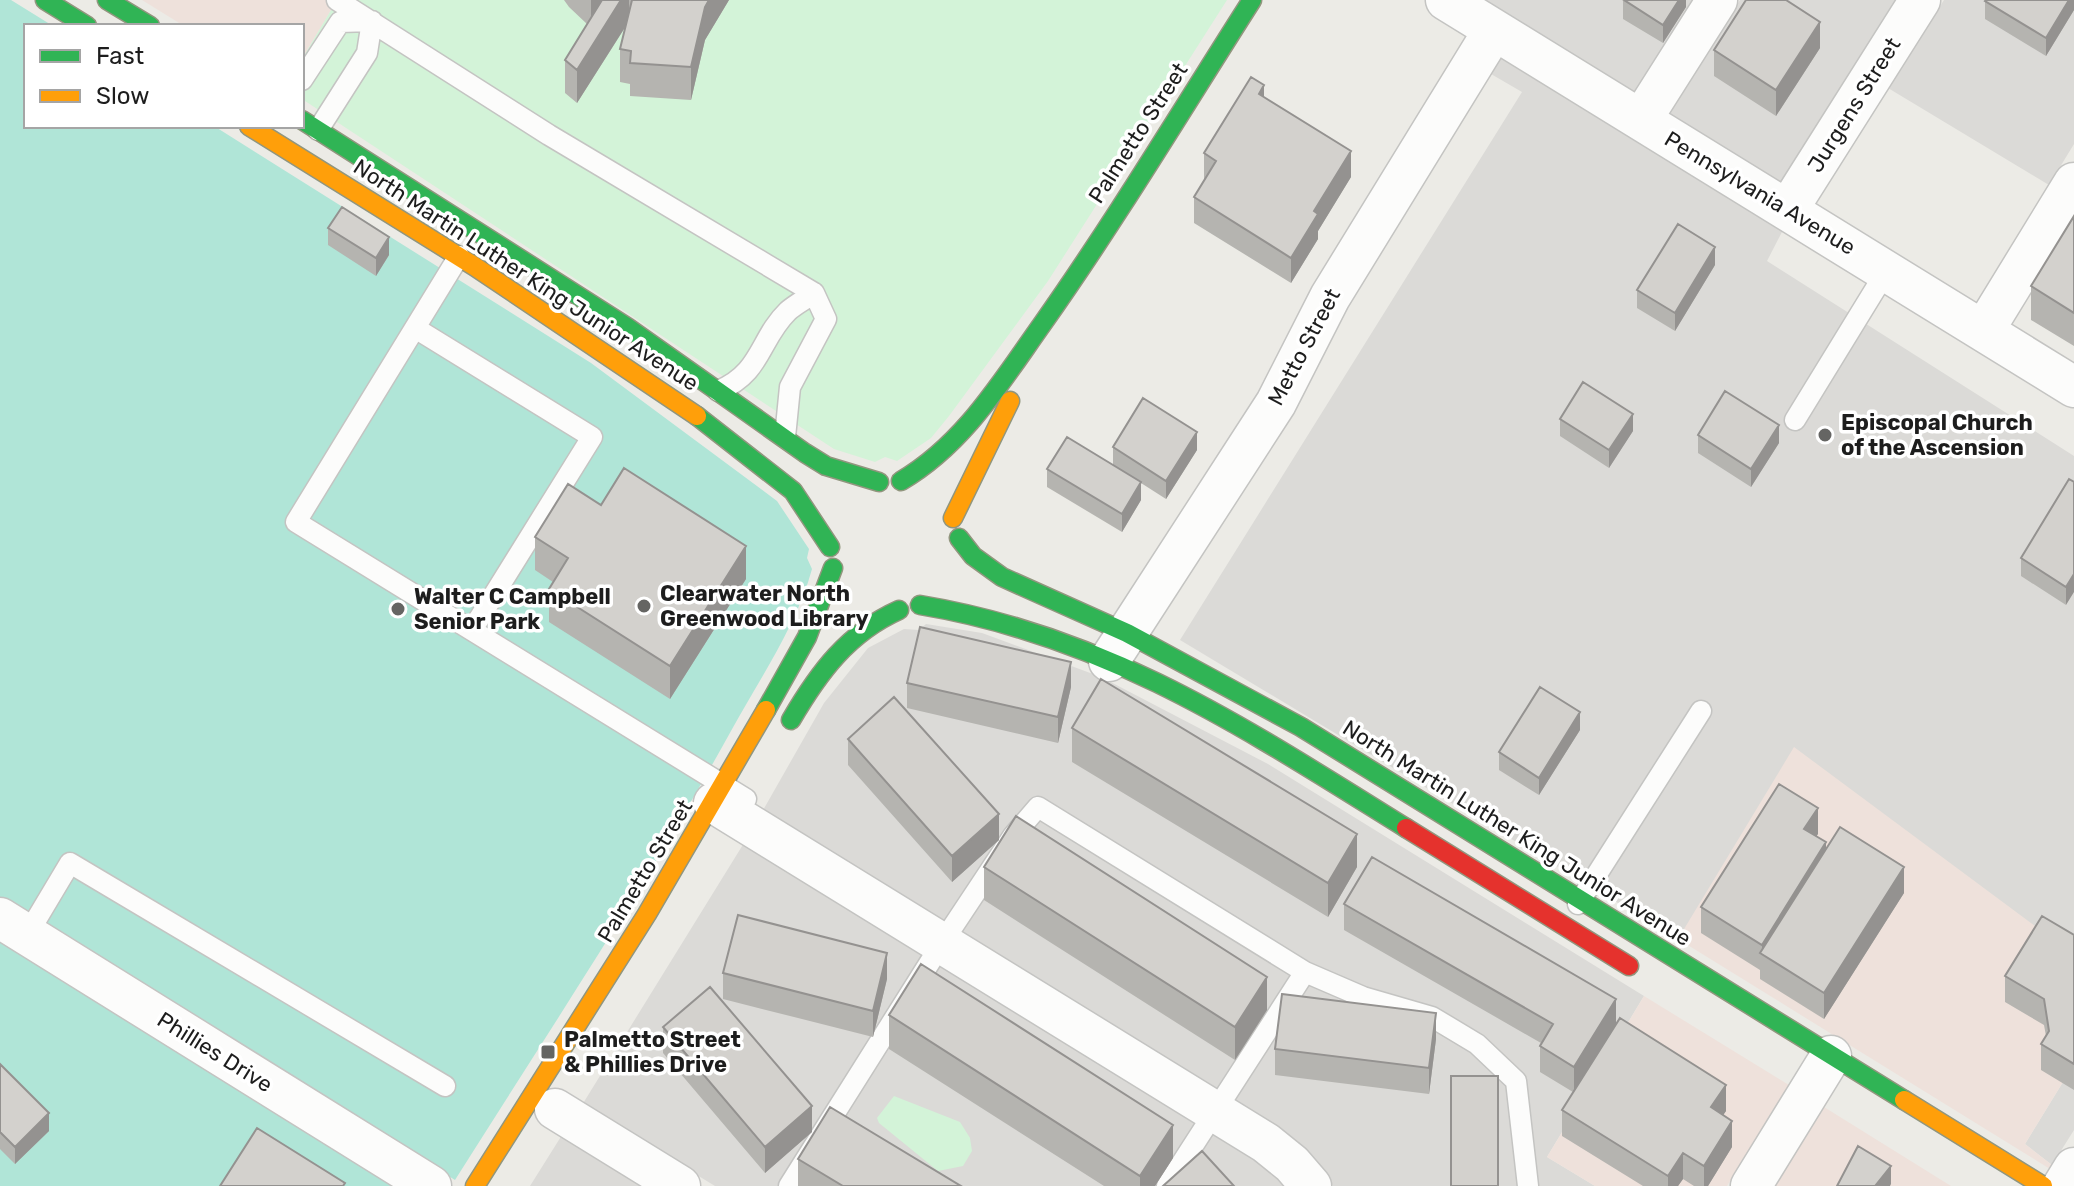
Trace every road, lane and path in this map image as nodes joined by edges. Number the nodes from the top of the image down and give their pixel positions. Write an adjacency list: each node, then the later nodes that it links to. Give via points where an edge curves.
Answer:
1 (45, 0): 9 (street)
2 (107, 0): 10 (street)
3 (337, 0): 8 (lane)
4 (1252, 0): 20 (street, Palmetto Street)
5 (1446, 0): 11 (street, Pennsylvania Avenue)
6 (1717, 0): 13 (street)
7 (1920, 0): 17 (street, Jurgens Street)
8 (372, 21): 12 (lane, via 340,22); 14 (lane, via 367,53); 21 (lane, via 549,135)
9 (84, 24)
10 (147, 24)
11 (1494, 30): 13 (street, Pennsylvania Avenue); 45 (street, Metto Street, via 1330,297 1276,403)
12 (304, 77)
13 (1641, 120): 17 (street, Pennsylvania Avenue)
14 (310, 125): 25 (street, North Martin Luther King Junior Avenue)
15 (252, 128): 18 (street, North Martin Luther King Junior Avenue)
16 (2074, 183): 23 (street)
17 (1788, 209): 19 (street, Pennsylvania Avenue)
18 (459, 256): 22 (lane); 36 (street, North Martin Luther King Junior Avenue, via 601,348 776,475 800,499)
19 (1887, 270): 23 (street, Pennsylvania Avenue); 26 (lane)
20 (1065, 292): 28 (street, Palmetto Street, via 955,441 932,465); 34 (street, Palmetto Street)
21 (814, 293): 25 (lane, via 786,313 754,366); 27 (lane, via 826,319 790,387)
22 (415, 328): 44 (lane, via 296,522); 44 (lane, via 592,437)
23 (1984, 330): 24 (street, Pennsylvania Avenue)
24 (2074, 387)
25 (718, 391): 27 (street, North Martin Luther King Junior Avenue)
26 (1795, 420)
27 (785, 439): 29 (street, North Martin Luther King Junior Avenue, via 826,466)
28 (901, 481): 29 (street); 30 (street)
29 (879, 482): 31 (street)
30 (923, 486)
31 (851, 498)
32 (941, 499): 34 (street)
33 (838, 516): 36 (street)
34 (953, 518): 35 (street)
35 (959, 538): 38 (street); 45 (street, North Martin Luther King Junior Avenue, via 1002,577)
36 (830, 547): 37 (street)
37 (833, 568): 39 (street); 48 (street, Palmetto Street)
38 (954, 568)
39 (844, 586)
40 (944, 586): 42 (street)
41 (869, 604): 43 (street)
42 (920, 605): 43 (street); 45 (street, North Martin Luther King Junior Avenue, via 985,614)
43 (899, 610): 47 (street, via 854,633 807,692)
44 (472, 630): 48 (lane)
45 (1118, 647): 49 (street, North Martin Luther King Junior Avenue, via 1301,727); 50 (street, North Martin Luther King Junior Avenue)
46 (1701, 711): 49 (lane)
47 (784, 732)
48 (734, 803): 52 (street); 61 (street, Palmetto Street)
49 (1581, 900): 50 (lane); 55 (street, North Martin Luther King Junior Avenue)
50 (1564, 926): 54 (street, North Martin Luther King Junior Avenue)
51 (14, 927): 56 (lane, via 70,863); 60 (street, Phillies Drive)
52 (942, 943): 53 (lane, via 1038,807); 58 (street); 63 (lane)
53 (1305, 972): 58 (lane); 66 (lane, via 1363,997 1432,1017 1477,1044 1516,1081)
54 (1644, 975)
55 (1820, 1075): 67 (street); 68 (street, North Martin Luther King Junior Avenue)
56 (445, 1086)
57 (555, 1109): 62 (street)
58 (1214, 1111): 64 (lane); 65 (street, via 1275,1150)
59 (2074, 1168): 69 (street)
60 (431, 1186)
61 (475, 1186)
62 (680, 1186)
63 (789, 1186)
64 (1167, 1186)
65 (1311, 1186)
66 (1528, 1186)
67 (1751, 1186)
68 (2043, 1186)
69 (2063, 1186)

